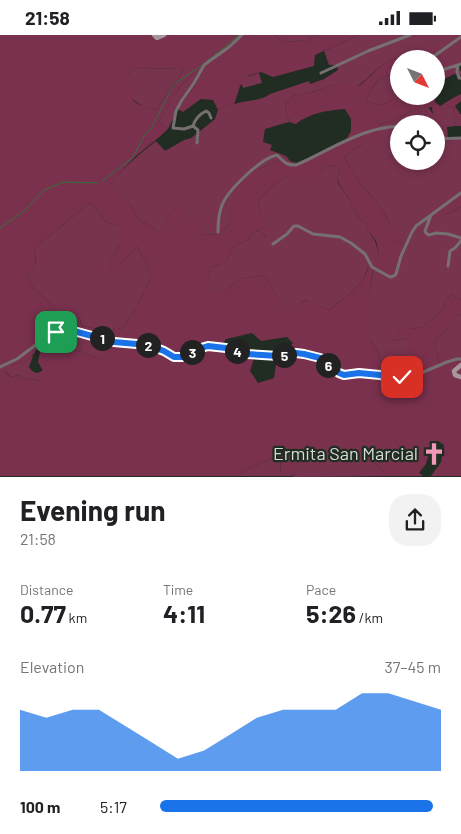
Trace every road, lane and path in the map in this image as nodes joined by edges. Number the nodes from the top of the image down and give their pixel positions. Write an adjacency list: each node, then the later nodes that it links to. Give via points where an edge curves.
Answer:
1 (154, 35): 2 (street, via 157,38)
2 (164, 35)
3 (242, 35): 12 (street, via 204,65 176,111 173,128)
4 (410, 35): 9 (street)
5 (461, 37): 6 (street)
6 (443, 50)
7 (459, 65): 8 (street); 10 (street, via 457,71)
8 (445, 69)
9 (321, 73)
10 (461, 78)
11 (211, 118): 12 (street, via 206,111)
12 (193, 126): 16 (street, via 198,130)
13 (390, 128): 19 (street, via 368,131 296,165 286,164 277,155 256,165 222,204)
14 (461, 138): 15 (street)
15 (445, 139)
16 (197, 143)
17 (461, 193): 18 (street)
18 (431, 214): 20 (street, via 426,233 448,234); 21 (street, via 412,232 394,277 372,267 365,254 340,237 313,234 298,226)
19 (218, 232)
20 (461, 240): 22 (street, via 450,251)
21 (273, 244)
22 (448, 266)
23 (461, 359): 25 (street, via 402,377 359,373 344,375 320,358 296,353 278,356 247,354 208,346 174,357 148,345 114,342 70,330 56,332)
24 (461, 365): 26 (street, via 454,371)
25 (0, 367)
26 (461, 377)

